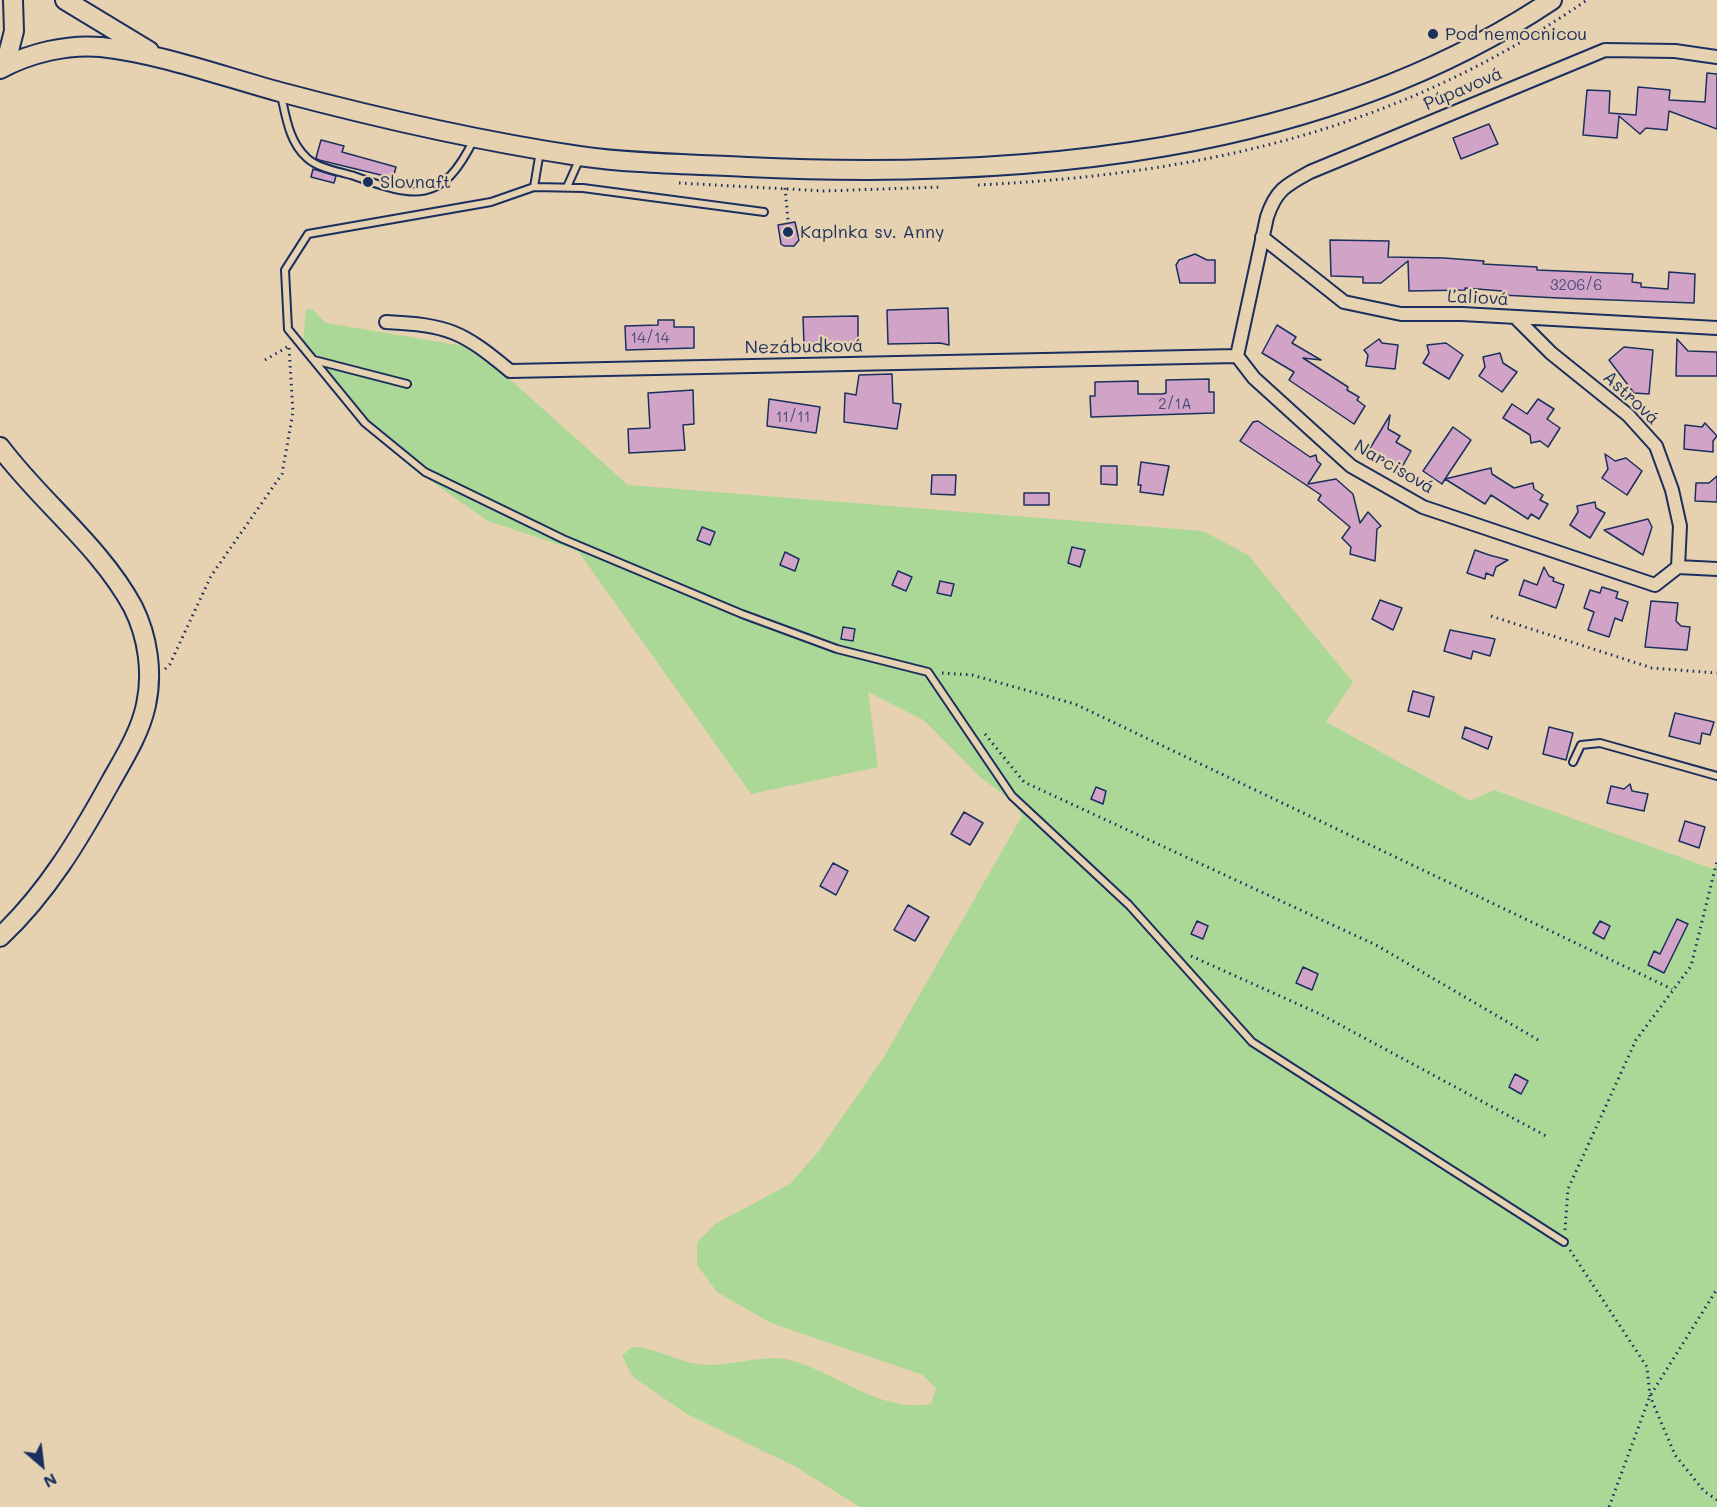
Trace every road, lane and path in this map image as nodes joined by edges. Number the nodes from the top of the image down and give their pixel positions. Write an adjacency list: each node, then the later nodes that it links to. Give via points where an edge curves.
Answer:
1 (13, 0): 6 (main road, via 14,31)
2 (65, 0): 4 (main road)
3 (1552, 0): 10 (main road, via 1458,55 1352,100 1260,128 1162,147 1049,160 863,169)
4 (158, 57): 6 (main road, via 97,46 34,54); 7 (main road)
5 (1717, 57): 16 (street, Púpavová, via 1675,51 1605,50 1287,185 1274,198)
6 (2, 66)
7 (280, 92): 8 (main road); 8 (lane, via 290,134 308,160 397,192 423,191 439,185 462,164)
8 (475, 136): 9 (main road)
9 (541, 148): 10 (main road); 11 (lane)
10 (580, 156): 12 (lane)
11 (534, 187): 12 (lane); 20 (lane, via 491,202 308,234 285,270)
12 (567, 188): 14 (lane)
13 (785, 188): 15 (path)
14 (764, 212)
15 (788, 220)
16 (1262, 237): 17 (street, Ľaliová, via 1344,302 1401,314); 22 (street)
17 (1516, 318): 19 (street, Ľaliová); 27 (street, Astrová, via 1551,353 1628,415 1656,446 1680,526)
18 (386, 322): 22 (street, Nezábudková, via 454,332 510,371)
19 (1717, 328)
20 (288, 329): 21 (path); 24 (lane)
21 (289, 346): 23 (path); 32 (path, via 293,412 282,474 212,576 170,664)
22 (1237, 356): 27 (street, Narcisová, via 1254,378 1351,466 1423,507 1655,585)
23 (265, 360)
24 (313, 360): 25 (lane); 30 (lane, via 365,423 425,472 563,539 742,614 837,649)
25 (407, 384)
26 (0, 447): 32 (main road, via 123,592 142,629)
27 (1678, 567): 28 (street)
28 (1717, 569)
29 (1491, 616): 31 (path, via 1652,668)
30 (928, 672): 33 (lane); 39 (path, via 972,675 1075,704)
31 (1717, 673)
32 (149, 685): 37 (main road, via 135,737 71,850 34,902)
33 (962, 721): 38 (lane, via 1012,796 1129,905); 40 (path, via 980,728 1024,782 1376,945)
34 (1573, 762): 35 (lane, via 1581,745 1599,743)
35 (1717, 776)
36 (1717, 861): 39 (path, via 1691,966)
37 (0, 938)
38 (1162, 943): 41 (path, via 1320,1014); 42 (lane, via 1252,1042)
39 (1672, 989): 42 (path, via 1636,1040 1568,1189)
40 (1540, 1041)
41 (1548, 1137)
42 (1564, 1242): 44 (path, via 1647,1367)
43 (1717, 1290): 44 (path)
44 (1650, 1396): 45 (path, via 1675,1455 1704,1491); 46 (path)
45 (1717, 1500)
46 (1609, 1507)

